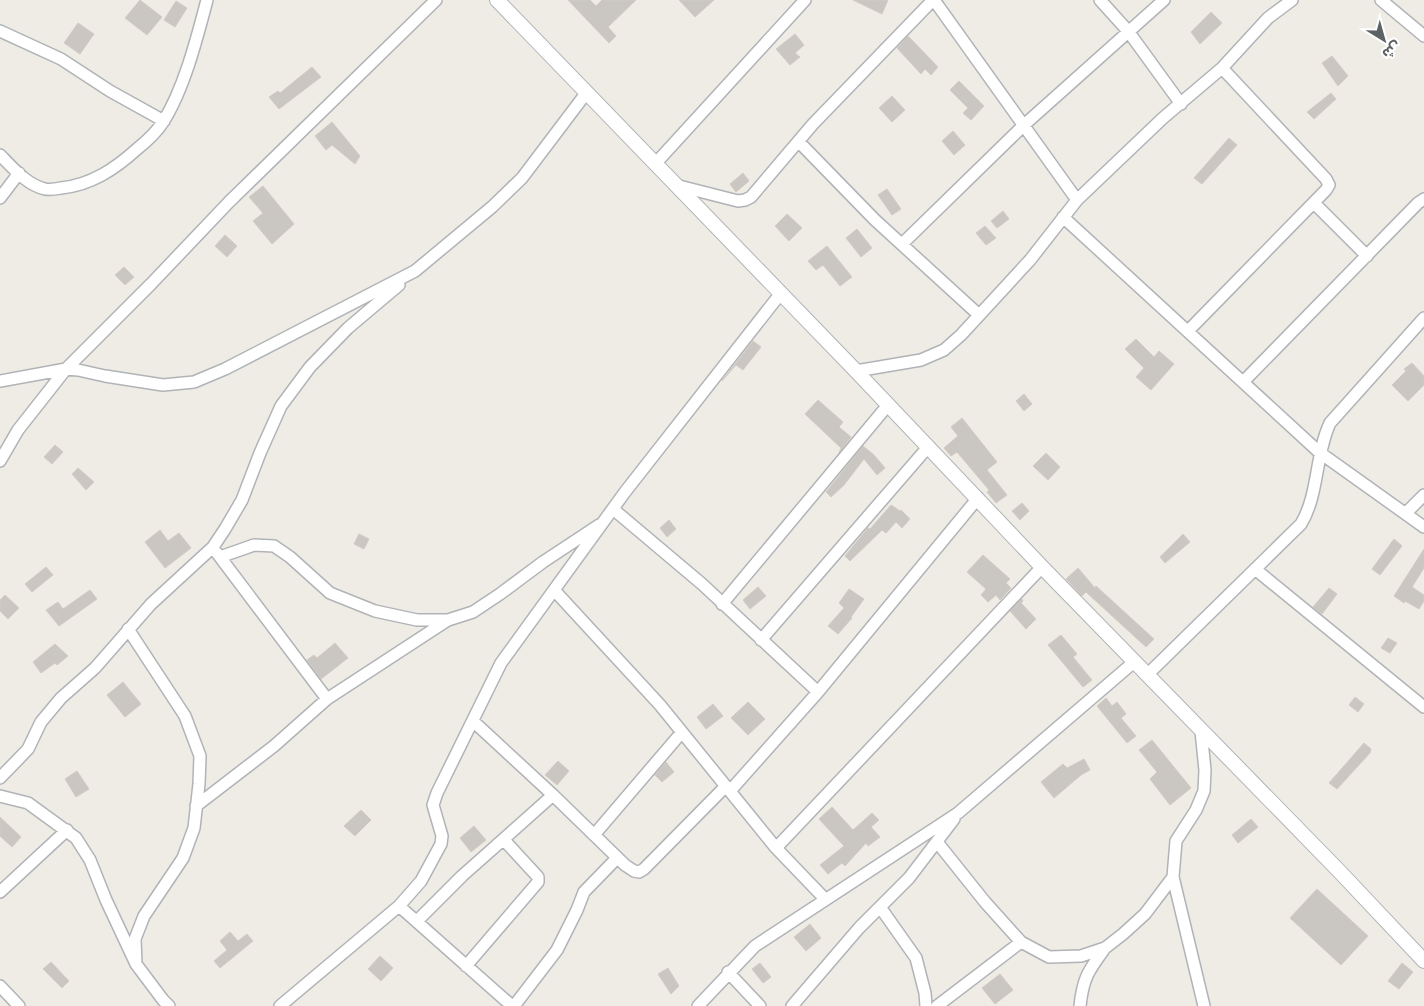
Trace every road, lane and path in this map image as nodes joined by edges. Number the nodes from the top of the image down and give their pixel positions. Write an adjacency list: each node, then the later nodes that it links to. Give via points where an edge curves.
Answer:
1 (207, 0): 16 (street, via 181,84)
2 (436, 0): 35 (street, via 229,202)
3 (497, 0): 14 (street)
4 (805, 0): 20 (street)
5 (934, 0): 17 (street); 18 (street)
6 (1100, 0): 11 (street)
7 (1164, 0): 11 (street)
8 (1292, 0): 13 (street, via 1268,18)
9 (1381, 0): 12 (street)
10 (0, 31): 16 (street, via 62,59)
11 (1128, 31): 15 (street); 17 (street)
12 (1424, 36)
13 (1222, 68): 15 (street); 26 (street, via 1326,179 1329,185)
14 (587, 92): 20 (street); 30 (street, via 522,178)
15 (1181, 104): 25 (street)
16 (164, 121): 21 (street, via 154,135 122,164 82,184 46,190)
17 (1024, 125): 25 (street); 28 (street)
18 (799, 142): 22 (street, via 745,200 738,201); 28 (street)
19 (0, 155): 21 (street)
20 (655, 164): 22 (street)
21 (19, 174): 23 (street)
22 (675, 184): 31 (street)
23 (0, 198)
24 (1424, 199): 29 (street)
25 (1078, 200): 27 (street)
26 (1314, 203): 29 (street); 34 (street)
27 (1063, 217): 32 (street, via 1030,260); 34 (street)
28 (902, 244): 32 (street)
29 (1367, 256): 38 (street)
30 (415, 271): 35 (street, via 194,382 163,385); 49 (street, via 335,341 310,367 281,406 242,500)
31 (781, 293): 36 (street); 45 (street)
32 (979, 315): 36 (street, via 944,350 921,360)
33 (1424, 318): 41 (street, via 1330,423)
34 (1188, 331): 38 (street)
35 (66, 369): 37 (street); 42 (street, via 18,430)
36 (856, 371): 39 (street)
37 (0, 381)
38 (1243, 382): 41 (street)
39 (888, 405): 40 (street); 54 (street)
40 (928, 447): 44 (street); 57 (street)
41 (1319, 452): 46 (street); 52 (street, via 1309,511 1301,524)
42 (0, 461)
43 (1424, 495): 46 (street)
44 (978, 498): 51 (street); 60 (street)
45 (613, 509): 47 (street); 54 (street)
46 (1406, 513): 48 (street)
47 (604, 521): 53 (street); 55 (street, via 473,612)
48 (1424, 527)
49 (213, 547): 50 (street); 56 (street, via 151,604)
50 (220, 557): 55 (street, via 254,545 274,546 330,593 375,611 417,620); 61 (street)
51 (1042, 567): 58 (street); 76 (street)
52 (1254, 569): 59 (street); 62 (street)
53 (554, 590): 63 (street, via 501,663); 65 (street)
54 (722, 604): 57 (street)
55 (448, 620): 61 (street)
56 (128, 630): 66 (street, via 95,668 61,698 41,722 28,749); 70 (street, via 185,716 200,756)
57 (761, 640): 60 (street)
58 (1134, 662): 59 (street); 71 (street)
59 (1147, 675): 64 (street)
60 (818, 692): 67 (street)
61 (327, 699): 70 (street, via 274,746)
62 (1424, 707)
63 (474, 722): 68 (street); 81 (street, via 433,804 442,836 441,844 421,881)
64 (1201, 731): 78 (street, via 1204,791 1176,840); 86 (street)
65 (682, 732): 67 (street); 73 (street)
66 (0, 778)
67 (728, 789): 76 (street); 77 (street, via 644,869 634,871)
68 (552, 794): 73 (street); 74 (street)
69 (0, 796): 72 (street, via 28,803)
70 (196, 806): 87 (street, via 194,828 183,858 144,916 135,939)
71 (958, 813): 75 (street); 80 (street)
72 (67, 830): 79 (street); 87 (street, via 90,860)
73 (594, 836): 77 (street)
74 (504, 840): 83 (street); 88 (street, via 538,877 538,882)
75 (937, 842): 82 (street, via 909,878); 84 (street)
76 (776, 848): 80 (street)
77 (617, 858): 94 (street, via 584,892 557,950)
78 (1173, 877): 85 (street, via 1145,914); 101 (street)
79 (0, 892)
80 (825, 899): 89 (street, via 755,946)
81 (400, 906): 83 (street); 93 (street)
82 (880, 907): 97 (street); 98 (street, via 916,958)
83 (416, 921): 88 (street)
84 (1021, 942): 85 (street, via 1049,957 1081,956); 99 (street)
85 (1105, 948): 100 (street, via 1087,973)
86 (1424, 961)
87 (136, 964): 92 (street)
88 (466, 966): 94 (street)
89 (728, 972): 95 (street); 96 (street)
90 (0, 986): 91 (street)
91 (19, 1006)
92 (169, 1006)
93 (280, 1006)
94 (513, 1006)
95 (698, 1006)
96 (760, 1006)
97 (792, 1006)
98 (926, 1006)
99 (937, 1006)
100 (1080, 1006)
101 (1204, 1006)

